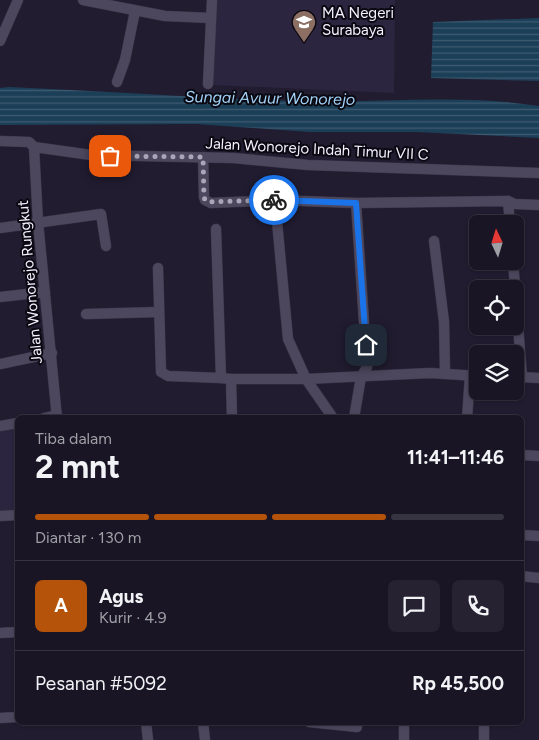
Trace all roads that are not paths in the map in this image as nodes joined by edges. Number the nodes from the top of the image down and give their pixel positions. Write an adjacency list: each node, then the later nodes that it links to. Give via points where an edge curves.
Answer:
1 (18, 0): 6 (street)
2 (83, 0): 4 (street)
3 (212, 0): 5 (street)
4 (135, 11): 5 (street); 7 (street)
5 (211, 18): 8 (street)
6 (0, 41)
7 (117, 82)
8 (208, 84)
9 (0, 141): 10 (street, Jalan Wonorejo Indah Timur VII C)
10 (33, 145): 11 (street, Jalan Wonorejo Indah Timur VII C, via 91,156); 18 (street, Jalan Wonorejo Rungkut)
11 (203, 157): 12 (street, Jalan Wonorejo Indah Timur VII C, via 308,165); 13 (street, via 204,198 207,202)
12 (539, 173)
13 (275, 200): 15 (street); 37 (street, via 288,339)
14 (508, 201): 15 (street); 16 (street); 17 (street)
15 (356, 203): 34 (street, via 367,363)
16 (539, 205)
17 (509, 215)
18 (38, 222): 19 (street); 22 (street, via 101,214); 25 (street, Jalan Wonorejo Rungkut)
19 (0, 228)
20 (216, 229): 36 (street)
21 (434, 241): 32 (street, via 444,322)
22 (106, 246)
23 (158, 268): 27 (street)
24 (513, 270): 29 (street)
25 (45, 292): 26 (street); 30 (street, Jalan Wonorejo Rungkut)
26 (0, 297)
27 (159, 312): 28 (street); 36 (street, via 161,372 168,376)
28 (86, 314)
29 (517, 345)
30 (52, 353): 31 (street); 40 (street, Jalan Wonorejo Rungkut)
31 (0, 364)
32 (445, 373): 33 (street); 34 (street)
33 (469, 375)
34 (361, 377): 37 (street); 43 (street)
35 (524, 377): 38 (street)
36 (226, 378): 37 (street); 41 (street)
37 (306, 378): 42 (street)
38 (539, 378)
39 (470, 400): 44 (street)
40 (57, 415)
41 (232, 415)
42 (331, 415)
43 (355, 415)
44 (468, 415)
45 (15, 424): 46 (street)
46 (0, 426)
47 (524, 455): 48 (street)
48 (539, 456)
49 (15, 515): 50 (street)
50 (0, 516)
51 (524, 535): 52 (street)
52 (539, 536)
53 (524, 576): 54 (street)
54 (539, 578)
55 (15, 632): 56 (street)
56 (0, 633)
57 (15, 717): 58 (street)
58 (0, 718)
59 (146, 725): 65 (street)
60 (203, 725): 66 (street)
61 (345, 725): 64 (street)
62 (404, 725): 67 (street)
63 (484, 725): 68 (street)
64 (357, 726)
65 (148, 740)
66 (205, 740)
67 (404, 740)
68 (484, 740)

